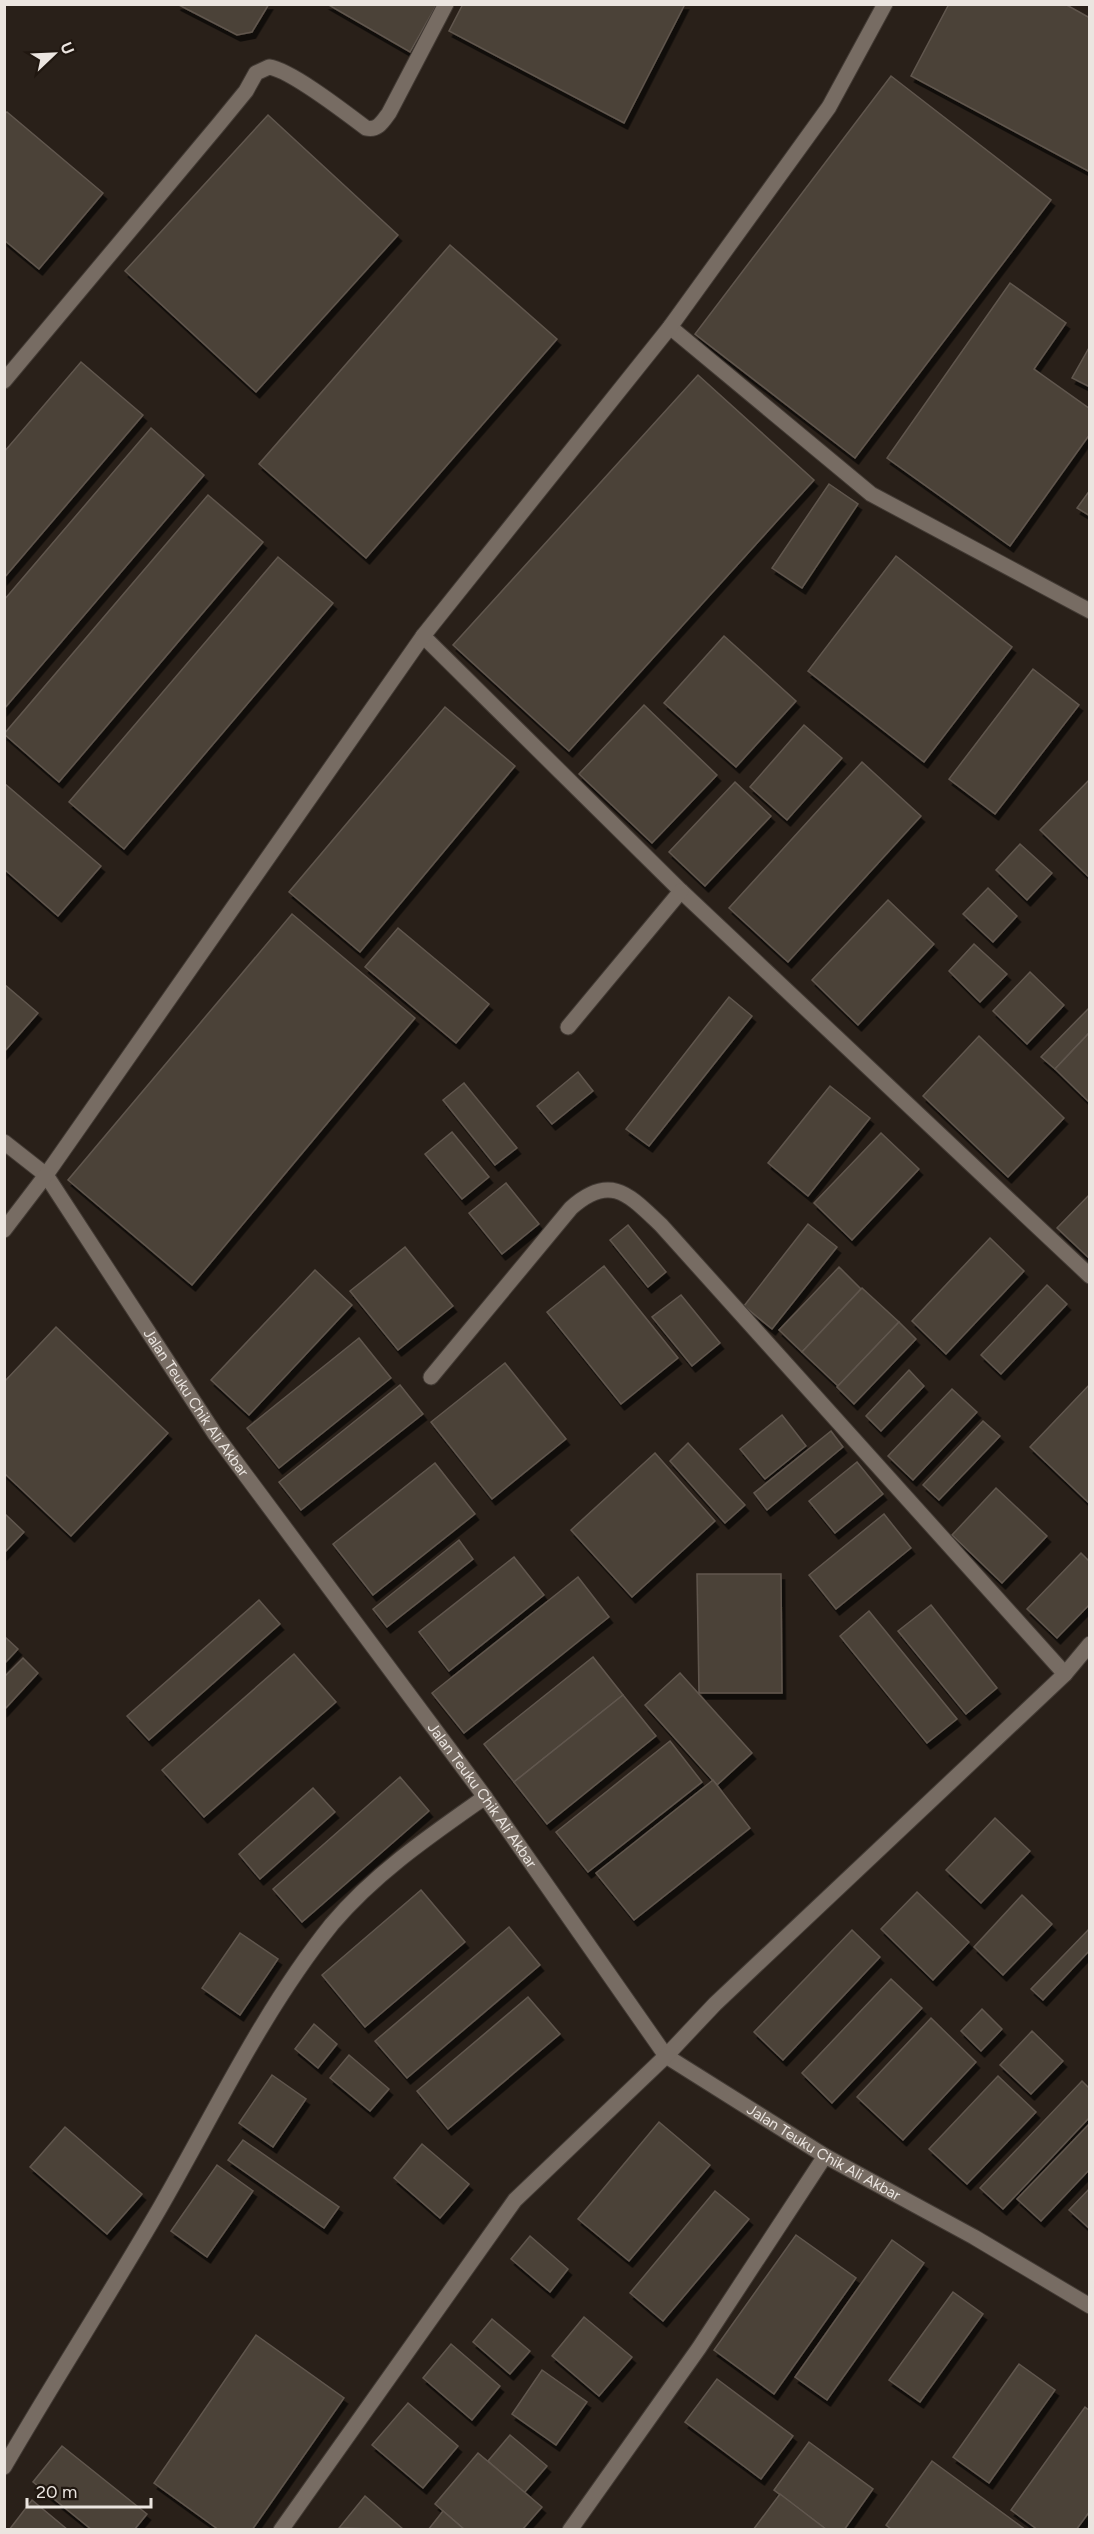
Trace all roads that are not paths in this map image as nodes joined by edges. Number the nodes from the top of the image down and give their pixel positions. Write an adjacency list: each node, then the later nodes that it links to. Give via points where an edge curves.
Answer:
1 (446, 4): 4 (street, via 389,113 373,129 280,70 269,67 256,73 219,124)
2 (885, 4): 3 (street, via 829,106)
3 (670, 327): 5 (street, via 871,494); 6 (street)
4 (4, 381)
5 (1089, 611)
6 (423, 636): 7 (street); 10 (street)
7 (681, 891): 8 (street); 12 (street)
8 (568, 1027)
9 (4, 1142): 10 (street, Jalan Teuku Chik Ali Akbar)
10 (46, 1175): 11 (street); 16 (street, Jalan Teuku Chik Ali Akbar, via 215,1434)
11 (4, 1230)
12 (1089, 1276)
13 (431, 1377): 15 (street, via 571,1208 597,1192 620,1191 661,1226)
14 (1089, 1644): 15 (street)
15 (1065, 1674): 17 (street, via 715,2004)
16 (485, 1797): 17 (street, Jalan Teuku Chik Ali Akbar); 20 (street, via 425,1838 333,1923 275,2005 160,2208)
17 (666, 2056): 18 (street, Jalan Teuku Chik Ali Akbar); 21 (street, via 515,2200)
18 (825, 2156): 19 (street, Jalan Teuku Chik Ali Akbar, via 974,2237); 22 (street, via 699,2348)
19 (1089, 2306)
20 (4, 2467)
21 (281, 2529)
22 (570, 2529)

